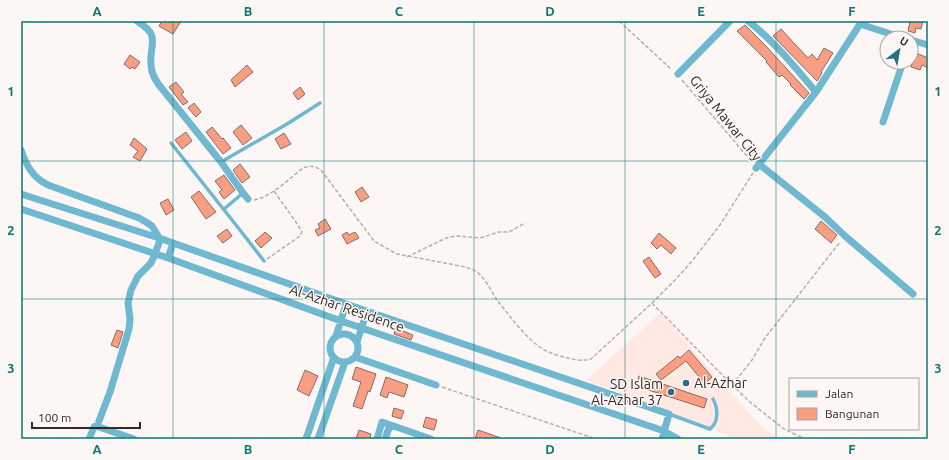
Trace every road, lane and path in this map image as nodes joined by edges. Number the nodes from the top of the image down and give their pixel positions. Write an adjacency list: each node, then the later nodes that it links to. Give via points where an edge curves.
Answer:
1 (137, 21): 14 (street, via 152,35 150,64 154,76)
2 (619, 21): 8 (path, Griya Mawar City)
3 (730, 21): 8 (street)
4 (748, 21): 9 (street, via 764,34)
5 (861, 23): 6 (street); 9 (street)
6 (881, 30)
7 (900, 70): 11 (street)
8 (678, 74): 15 (path, Griya Mawar City)
9 (816, 92): 15 (street)
10 (320, 103): 14 (lane)
11 (883, 122)
12 (171, 143): 21 (lane)
13 (21, 152): 24 (street, via 27,165 41,182 139,218 152,226)
14 (221, 162): 17 (street)
15 (758, 166): 23 (street, via 825,217); 31 (path, Griya Mawar City, via 716,231 684,271)
16 (274, 191): 19 (path, via 256,200); 27 (path, via 303,168 315,166 321,170 374,241); 29 (path, via 302,232)
17 (243, 193): 19 (street); 21 (lane)
18 (21, 194): 24 (street, Al-Azhar Residence)
19 (248, 199)
20 (21, 209): 26 (street, Al-Azhar Residence)
21 (224, 209): 29 (lane)
22 (525, 223): 27 (path, via 509,232 499,232 480,238 446,238)
23 (845, 236): 30 (street); 43 (path, via 765,338 752,360)
24 (159, 238): 25 (street, Al-Azhar Residence); 26 (street)
25 (173, 243): 28 (street); 32 (street, Al-Azhar Residence)
26 (155, 254): 28 (street, Al-Azhar Residence); 47 (street, via 150,266 138,276 131,290 128,303 129,329)
27 (406, 257): 31 (path, Griya Mawar City, via 466,267 476,272 523,332 544,350 568,358 591,359)
28 (168, 258): 34 (street, Al-Azhar Residence)
29 (264, 261)
30 (913, 294)
31 (652, 303): 43 (path)
32 (346, 304): 33 (street, Al-Azhar Residence); 34 (street)
33 (367, 311): 35 (street); 46 (street, Al-Azhar Residence)
34 (340, 321): 35 (street, Al-Azhar Residence); 36 (street)
35 (362, 327): 37 (street); 49 (street, Al-Azhar Residence)
36 (336, 336): 37 (street, via 352,336); 38 (street, via 330,343 330,352)
37 (357, 342): 39 (street, via 358,350)
38 (334, 357): 40 (street); 41 (street)
39 (355, 357): 40 (street); 44 (street)
40 (345, 362): 42 (street)
41 (326, 379): 42 (street); 52 (street)
42 (338, 383): 53 (street)
43 (732, 385): 60 (path, via 784,429)
44 (436, 386): 57 (path)
45 (713, 399): 46 (lane, via 716,420 710,429)
46 (669, 414): 49 (street)
47 (99, 420)
48 (390, 425): 54 (street, via 382,422); 55 (street); 56 (street)
49 (664, 431): 58 (street); 59 (street, Al-Azhar Residence)
50 (89, 439): 51 (street, via 96,426)
51 (134, 439)
52 (306, 439)
53 (318, 439)
54 (377, 439)
55 (385, 439)
56 (431, 439)
57 (596, 439)
58 (662, 439)
59 (678, 439)
60 (805, 439)

